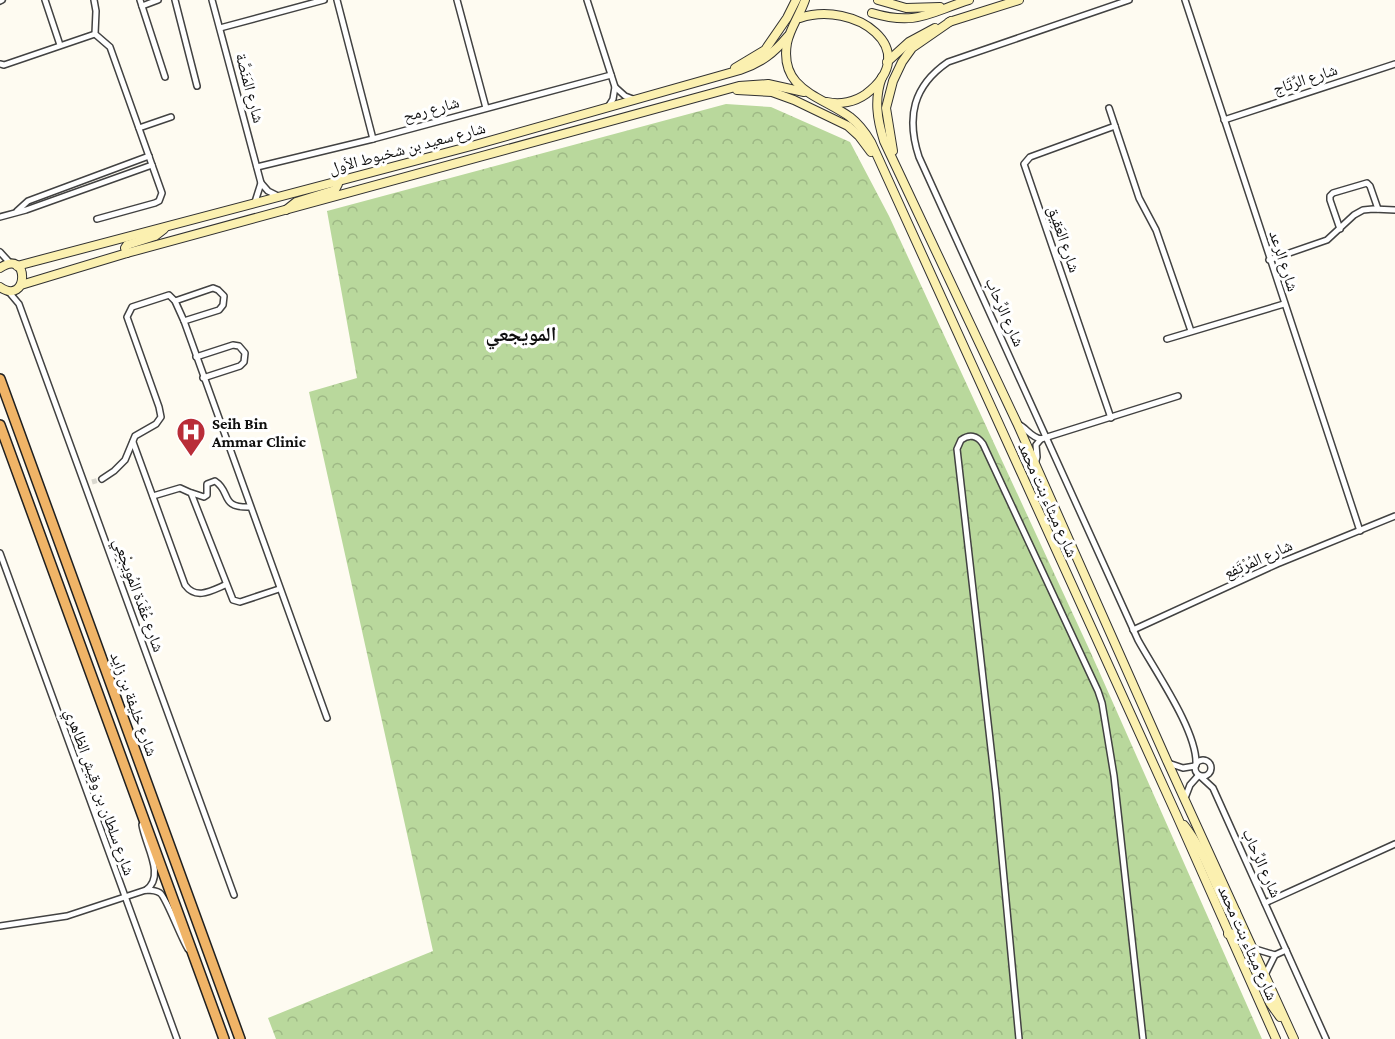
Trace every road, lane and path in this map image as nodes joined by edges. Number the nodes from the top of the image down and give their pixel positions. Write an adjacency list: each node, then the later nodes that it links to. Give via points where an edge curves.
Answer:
1 (45, 0): 25 (street)
2 (94, 0): 24 (street)
3 (158, 0): 17 (street)
4 (175, 0): 34 (street)
5 (212, 0): 22 (street, شارع المَنَصَّة)
6 (324, 0): 22 (street)
7 (337, 0): 47 (street)
8 (457, 0): 40 (street)
9 (587, 0): 31 (street)
10 (796, 0): 30 (main road, via 765,50)
11 (805, 0): 20 (main road, شارع ميثاء بنت محمد)
12 (878, 0): 19 (main road, via 906,8)
13 (969, 0): 19 (main road)
14 (1019, 0): 21 (main road)
15 (1129, 0): 85 (street, شارع الرِّحاب, via 948,62 929,78 915,99 913,129 919,157)
16 (1185, 0): 44 (street, شارع الرعد)
17 (141, 3): 32 (street)
18 (820, 4): 20 (main road)
19 (947, 7): 26 (main road, via 906,20 866,10 885,33)
20 (797, 21): 23 (main road, شارع ميثاء بنت محمد)
21 (951, 21): 26 (main road, via 919,35); 49 (main road, via 912,48 892,81 886,108)
22 (220, 28): 51 (street, شارع المَنَصَّة)
23 (790, 32): 30 (main road, شارع سعيد بن شخبوط الأول, via 760,62); 37 (main road, شارع ميثاء بنت محمد, via 788,64)
24 (95, 34): 25 (street); 46 (street, via 110,47)
25 (60, 45): 27 (street)
26 (887, 62): 33 (main road, شارع ميثاء بنت محمد)
27 (2, 64): 29 (street)
28 (1395, 64): 44 (street, شارع الرِّتَاج)
29 (0, 70)
30 (724, 74): 38 (main road, شارع سعيد بن شخبوط الأول)
31 (611, 75): 35 (street); 40 (street, شارع رمح)
32 (165, 77)
33 (882, 77): 39 (main road, via 855,100); 49 (main road, شارع ميثاء بنت محمد, via 876,96 877,113)
34 (197, 86)
35 (615, 87): 38 (street); 42 (street)
36 (728, 90): 37 (main road, شارع سعيد بن شخبوط الأول, via 768,84); 52 (main road, via 783,95 841,123 859,136); 59 (main road, شارع سعيد بن شخبوط الأول)
37 (805, 92): 39 (main road, شارع ميثاء بنت محمد)
38 (637, 100): 42 (main road, شارع سعيد بن شخبوط الأول)
39 (819, 100): 52 (main road, شارع ميثاء بنت محمد, via 862,128)
40 (486, 108): 47 (street, شارع رمح)
41 (1109, 108): 45 (street)
42 (606, 109): 53 (main road, شارع سعيد بن شخبوط الأول)
43 (171, 117): 46 (street)
44 (1224, 120): 67 (street, شارع الرعد)
45 (1115, 126): 76 (street); 82 (street, شارع العَقِيق, via 1030,156 1024,164)
46 (139, 128): 48 (street)
47 (373, 139): 51 (street, شارع رمح)
48 (149, 156): 50 (street); 60 (street, via 28,201)
49 (895, 164): 83 (main road, شارع ميثاء بنت محمد)
50 (152, 165): 60 (street); 62 (street, via 162,189 159,201)
51 (257, 167): 54 (street, شارع المَنَصَّة)
52 (882, 168): 110 (main road, شارع ميثاء بنت محمد)
53 (337, 180): 55 (main road, شارع سعيد بن شخبوط الأول); 59 (main road, via 335,190 296,202)
54 (261, 183): 55 (street); 56 (street)
55 (278, 196): 56 (main road, شارع سعيد بن شخبوط الأول)
56 (255, 202): 63 (main road, شارع سعيد بن شخبوط الأول)
57 (1378, 209): 58 (street); 64 (street, via 1359,213); 64 (street, via 1367,183 1333,193 1330,200)
58 (1395, 210)
59 (285, 211): 66 (main road, شارع سعيد بن شخبوط الأول)
60 (17, 212): 61 (street)
61 (0, 217)
62 (98, 219)
63 (165, 228): 66 (main road, via 155,236 127,244); 68 (main road, شارع سعيد بن شخبوط الأول)
64 (1340, 229): 67 (street, via 1327,240)
65 (0, 252): 68 (street)
66 (127, 254): 70 (main road, شارع سعيد بن شخبوط الأول)
67 (1269, 260): 74 (street, شارع الرعد)
68 (14, 265): 69 (main road, شارع سعيد بن شخبوط الأول); 70 (main road, via 23,274)
69 (0, 268)
70 (20, 286): 71 (main road, شارع سعيد بن شخبوط الأول); 73 (street, شارع عُقْدَة المُوِيجْعِي)
71 (4, 289): 73 (street, شارع عُقْدَة المُوِيجْعِي)
72 (176, 301): 75 (street); 75 (street, via 213,288 224,296 219,310); 86 (street, via 165,295 132,307 128,313 161,412 159,421)
73 (19, 304): 90 (street, شارع عُقْدَة المُوِيجْعِي)
74 (1284, 304): 76 (street); 95 (street, شارع الرعد)
75 (184, 321): 78 (street)
76 (1191, 331): 77 (street)
77 (1167, 339)
78 (196, 357): 79 (street); 79 (street, via 233,345 245,353 240,366)
79 (203, 378): 93 (street)
80 (0, 379): 127 (highway, شارع خليفة بن زايد)
81 (1178, 396): 82 (street)
82 (1111, 418): 85 (street)
83 (1017, 423): 85 (street, via 1032,436); 87 (main road, شارع ميثاء بنت محمد)
84 (0, 425): 109 (highway, شارع خليفة بن زايد)
85 (1043, 438): 87 (street, via 1036,445); 99 (street, شارع الرِّحاب)
86 (132, 441): 88 (street, via 120,466); 92 (street)
87 (1035, 464): 103 (main road, شارع ميثاء بنت محمد)
88 (102, 478)
89 (92, 482): 90 (street)
90 (85, 485): 113 (street, شارع عُقْدَة المُوِيجْعِي)
91 (191, 493): 92 (street, via 180,488); 93 (street, via 204,497 207,484 215,481 231,504); 97 (street)
92 (153, 496): 97 (street, via 188,589 201,594)
93 (250, 507): 98 (street)
94 (1395, 516): 95 (street, شارع المُرْتَفِع)
95 (1360, 531): 99 (street, شارع المُرْتَفِع)
96 (0, 553): 114 (street, شارع سلطان بن وقيش الظاهري)
97 (225, 585): 98 (street, via 233,600 240,602)
98 (279, 589): 100 (street)
99 (1133, 630): 101 (street, شارع الرِّحاب, via 1165,684)
100 (327, 718)
101 (1195, 749): 102 (street, شارع الرِّحاب); 104 (street, شارع الرِّحاب)
102 (1208, 761): 104 (street); 105 (street)
103 (1168, 763): 104 (street, via 1183,768); 108 (main road, شارع ميثاء بنت محمد)
104 (1195, 766): 106 (street)
105 (1212, 769): 106 (street); 107 (street, شارع الرِّحاب)
106 (1199, 776): 107 (street, شارع الرِّحاب); 108 (street)
107 (1213, 788): 115 (street, شارع الرِّحاب)
108 (1185, 798): 116 (main road, شارع ميثاء بنت محمد)
109 (141, 813): 112 (street, via 155,874); 122 (highway, شارع خليفة بن زايد)
110 (1177, 816): 116 (main road, via 1191,833 1228,910); 118 (main road, شارع ميثاء بنت محمد)
111 (1395, 844): 115 (street)
112 (146, 890): 114 (street); 122 (street, via 163,896 180,936)
113 (234, 895)
114 (124, 897): 117 (street, via 57,918); 125 (street, شارع سلطان بن وقيش الظاهري)
115 (1265, 903): 120 (street, شارع الرِّحاب)
116 (1236, 912): 119 (main road, شارع ميثاء بنت محمد)
117 (0, 926)
118 (1228, 934): 124 (main road, via 1240,936 1270,1003); 130 (main road, شارع ميثاء بنت محمد)
119 (1252, 948): 121 (street); 123 (main road, شارع ميثاء بنت محمد)
120 (1286, 950): 121 (street); 132 (street, شارع الرِّحاب)
121 (1275, 954): 123 (street)
122 (194, 956): 126 (highway, شارع خليفة بن زايد)
123 (1265, 975): 124 (main road, شارع ميثاء بنت محمد)
124 (1289, 1027): 131 (main road, شارع ميثاء بنت محمد)
125 (177, 1039)
126 (224, 1039)
127 (240, 1039)
128 (1019, 1039): 129 (street, via 957,449 961,440 969,436 981,442 1100,698 1114,776)
129 (1143, 1039)
130 (1276, 1039)
131 (1294, 1039)
132 (1326, 1039)

